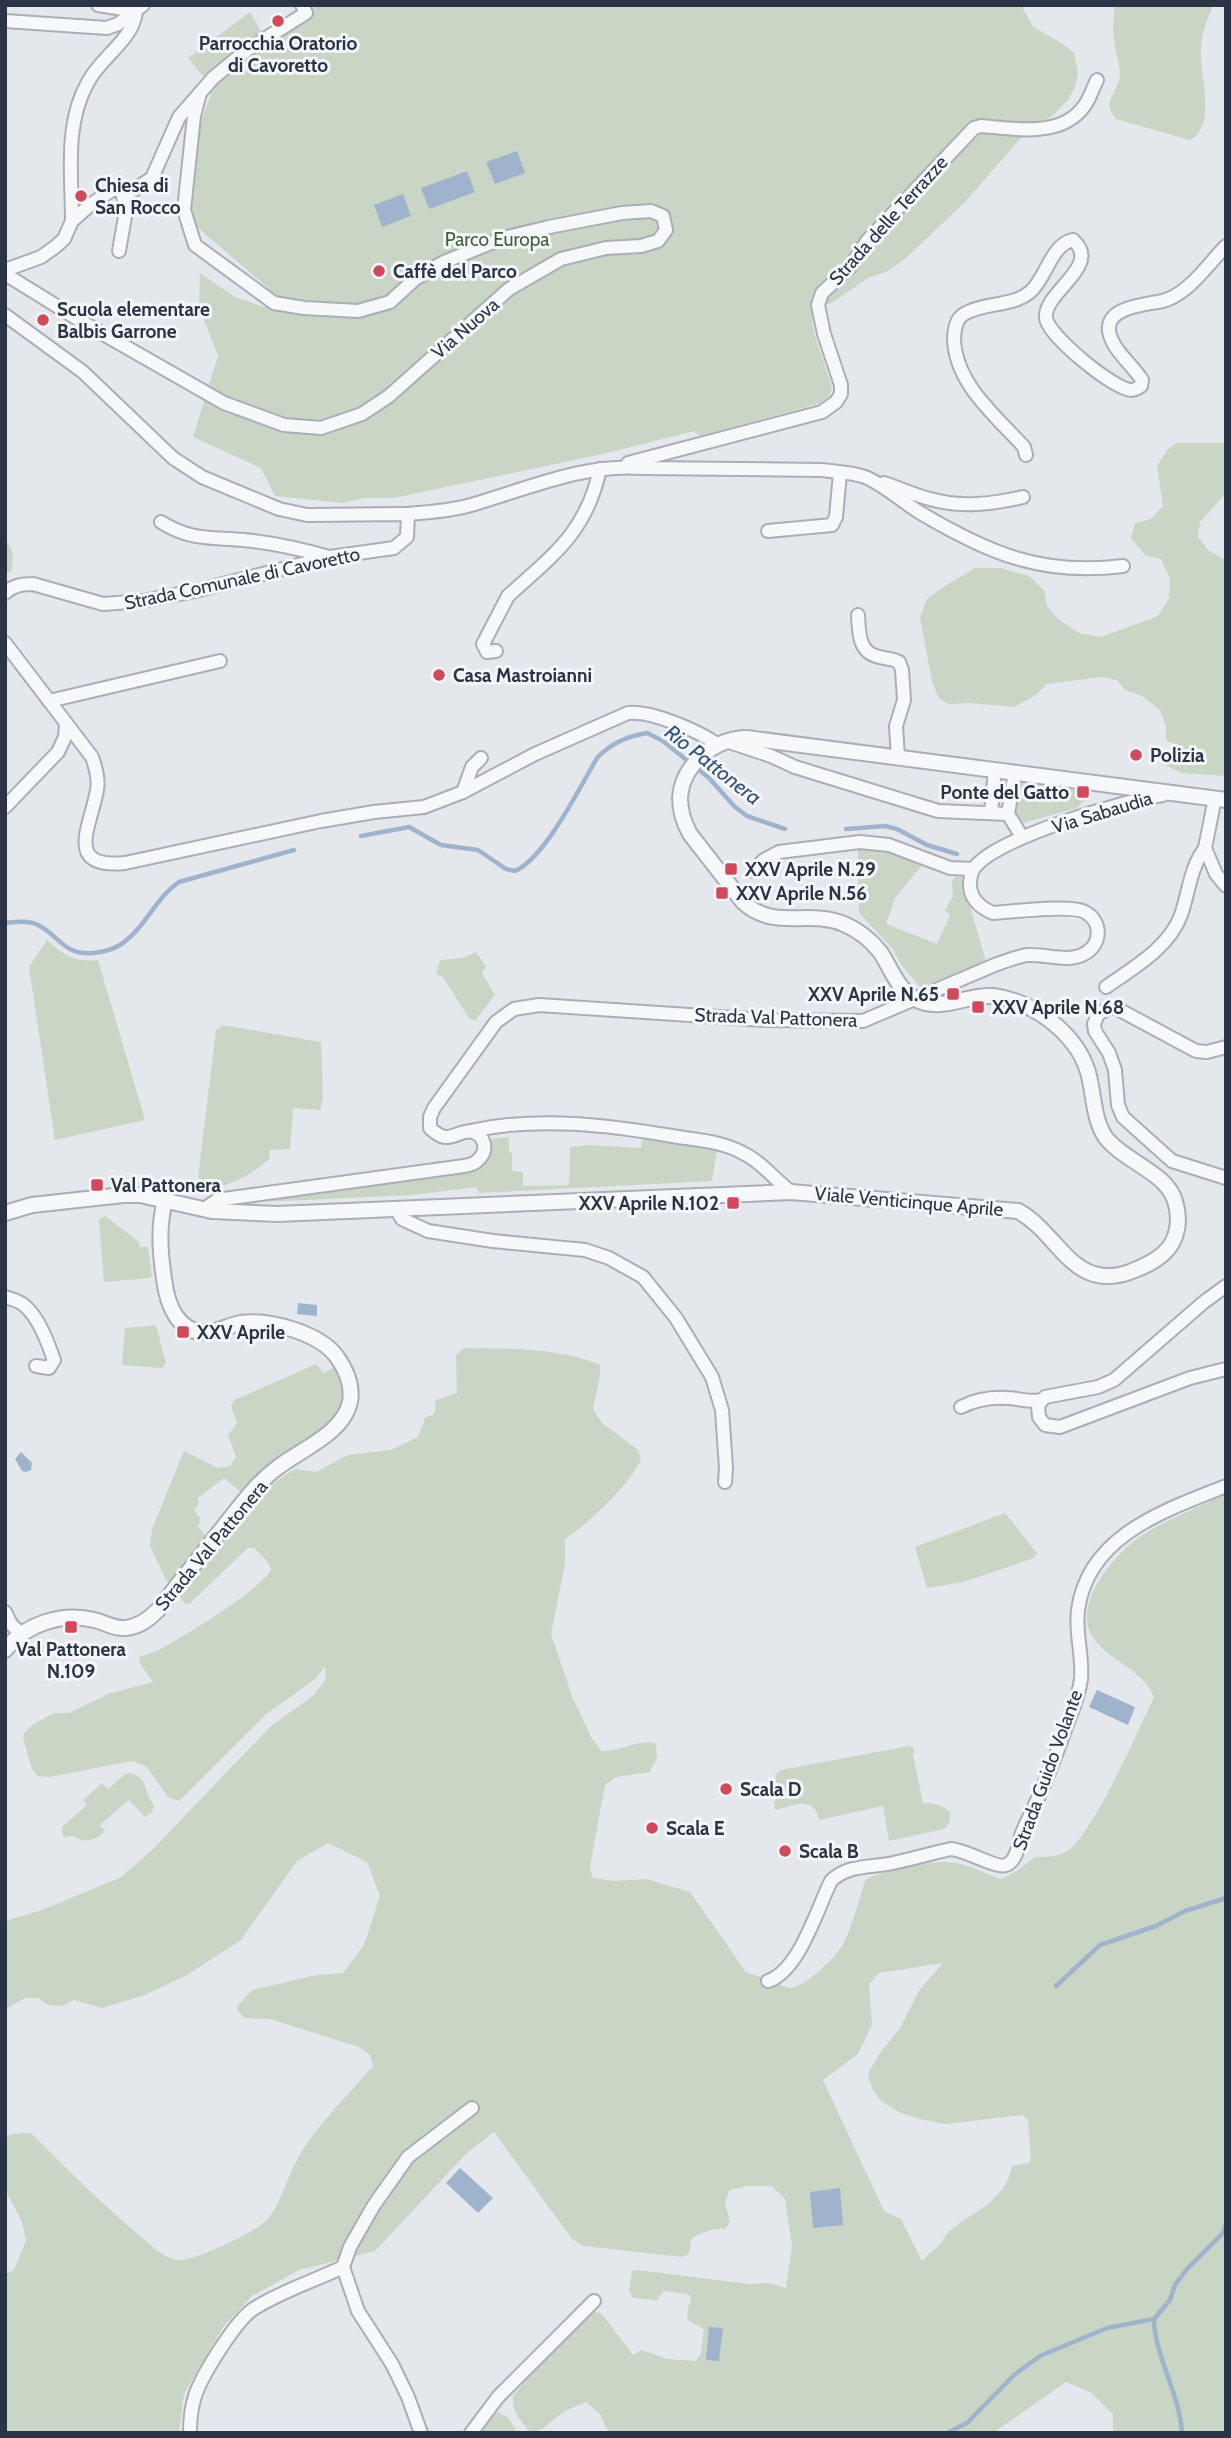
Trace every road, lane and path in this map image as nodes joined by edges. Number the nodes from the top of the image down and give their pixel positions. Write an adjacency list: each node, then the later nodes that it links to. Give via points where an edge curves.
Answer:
1 (98, 5): 3 (street)
2 (302, 5): 6 (street, via 306,13 247,50)
3 (140, 8): 4 (street, via 107,28); 8 (street, via 135,24 87,83 78,108 72,134)
4 (5, 21)
5 (1097, 80): 14 (street, Strada delle Terrazze, via 1083,107 1059,124 1041,131 974,128 822,293 818,305 841,385 841,394 831,408)
6 (200, 93): 7 (street, via 180,117 152,178); 11 (street, Via Nuova, via 184,210 195,245 274,303 358,311 390,302 415,279 444,262 503,238 598,218 651,211 663,216 666,230 659,241 641,246 606,248 561,259 509,289 389,396 362,414 321,428 284,425 224,403)
7 (134, 190): 8 (street, via 112,190); 10 (street, via 123,197 127,205)
8 (72, 221): 11 (street, via 55,247)
9 (1226, 246): 13 (street, via 1178,295 1124,310 1111,320 1109,330 1116,348 1142,380 1134,390 1115,383 1058,340 1047,323 1048,306 1080,262 1080,250 1073,240 1065,242 1029,293 960,318 954,345 962,369 985,406 1024,447)
10 (119, 251)
11 (5, 272)
12 (5, 315): 19 (street, Strada Comunale di Cavoretto, via 83,373 173,458 202,477 300,514)
13 (1026, 455)
14 (618, 466): 15 (street, Strada delle Terrazze); 16 (street, Strada delle Terrazze)
15 (600, 469): 19 (street, Strada delle Terrazze, via 472,505); 27 (street, via 576,530 502,605 483,644 487,652)
16 (839, 473): 17 (street, Strada delle Terrazze); 21 (street, via 832,526)
17 (875, 482): 18 (street, Strada delle Terrazze, via 951,503 985,504); 23 (street, Strada delle Terrazze, via 966,538 1016,560 1066,568)
18 (1023, 497)
19 (408, 514): 22 (street, Strada Comunale di Cavoretto, via 407,537 394,548)
20 (161, 522): 22 (street, via 199,538 292,546)
21 (768, 531)
22 (330, 557): 24 (street, Strada Comunale di Cavoretto, via 144,601 103,604 33,584 12,587)
23 (1123, 566)
24 (5, 593)
25 (858, 615): 32 (street, via 865,650 899,662 902,670)
26 (5, 643): 29 (street)
27 (496, 651)
28 (220, 661): 29 (street)
29 (49, 701): 30 (street)
30 (66, 724): 36 (street, via 96,768 97,790 84,840 90,856 102,864 321,821 424,807); 39 (street, via 58,752)
31 (721, 743): 32 (street, via 747,738); 36 (street, via 664,720 628,713); 40 (street, via 938,811); 48 (street, via 700,758 680,795 690,834 743,902 763,916 825,919 852,928 873,943 897,982)
32 (898, 757): 34 (street)
33 (481, 758): 36 (street, via 472,767)
34 (995, 769): 35 (street); 40 (street)
35 (1015, 772): 37 (street); 41 (street)
36 (463, 792)
37 (1171, 793): 38 (street, Via Sabaudia); 42 (street, Via Sabaudia, via 1140,798)
38 (1220, 799): 43 (street)
39 (5, 807)
40 (991, 812): 41 (street)
41 (1008, 814): 42 (street)
42 (1022, 837): 44 (street)
43 (1205, 848): 46 (street); 47 (street, via 1167,940)
44 (973, 869): 45 (street, via 950,868 889,845 860,842 779,852); 48 (street, Strada Val Pattonera, via 971,892 982,909 993,913 1072,908 1083,911 1097,925 1098,939 1082,955 1019,957)
45 (753, 871)
46 (1226, 886)
47 (1106, 987)
48 (915, 998): 51 (street, Strada Val Pattonera, via 863,1021 765,1020 539,1005 514,1009 496,1022 433,1108 429,1122 435,1133 447,1137); 53 (street, Viale Venticinque Aprile, via 937,1005 999,997 1037,1012 1062,1032 1088,1071 1102,1131 1175,1198 1178,1226 1167,1250 1142,1267 1105,1278 1075,1263 1018,1210)
49 (1226, 1047): 52 (street, via 1196,1051 1115,1008 1098,1014 1094,1024 1110,1053 1123,1118 1171,1161)
50 (547, 1123): 51 (street, Strada Val Pattonera); 53 (street, Viale Venticinque Aprile, via 609,1126 720,1145 749,1156)
51 (470, 1131): 55 (street, via 480,1136 485,1146 481,1157 470,1165 236,1197)
52 (1226, 1178)
53 (791, 1192): 56 (street, Viale Venticinque Aprile)
54 (164, 1200): 55 (street, Viale Venticinque Aprile); 57 (street, Viale Venticinque Aprile, via 123,1195); 68 (street, Strada Val Pattonera, via 158,1240 166,1295 177,1318 197,1331 253,1322 291,1329 320,1341 348,1375 347,1412 246,1498 146,1621 118,1628 75,1617 52,1620)
55 (204, 1209): 56 (street, Viale Venticinque Aprile, via 277,1214)
56 (396, 1209): 65 (street, via 402,1219 428,1231 597,1252 643,1278 676,1318 712,1377 722,1410)
57 (9, 1211): 58 (street, Viale Venticinque Aprile)
58 (5, 1223)
59 (1226, 1286): 63 (street, via 1114,1380)
60 (5, 1297): 61 (street, via 26,1306 48,1343 52,1366)
61 (36, 1366)
62 (1226, 1369): 63 (street, via 1060,1427 1041,1421)
63 (1041, 1400): 64 (street, via 993,1399)
64 (961, 1406)
65 (725, 1482)
66 (1226, 1486): 70 (street, Strada Guido Volante, via 1140,1524 1111,1547 1086,1582 1078,1608 1082,1660 1078,1696 1009,1864 1000,1867 951,1849 842,1872 831,1881 793,1961 781,1976)
67 (5, 1612): 68 (street)
68 (21, 1634): 69 (street, Strada Val Pattonera)
69 (5, 1650)
70 (768, 1982)
71 (472, 2108): 72 (street, via 408,2157 374,2205)
72 (342, 2267): 74 (street, via 247,2313 196,2395); 75 (street, via 358,2311 391,2364)
73 (594, 2301): 76 (street, via 498,2397)
74 (190, 2433)
75 (421, 2433)
76 (471, 2433)

